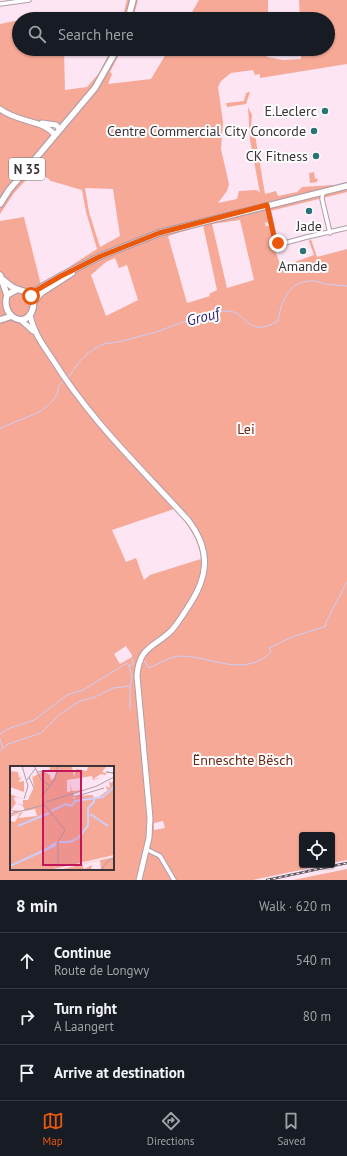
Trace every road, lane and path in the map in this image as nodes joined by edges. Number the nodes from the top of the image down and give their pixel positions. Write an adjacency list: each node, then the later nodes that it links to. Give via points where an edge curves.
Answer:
1 (29, 0): 3 (street)
2 (133, 0): 4 (main road)
3 (0, 4)
4 (130, 12)
5 (113, 56): 8 (main road, N 35, via 95,88)
6 (0, 109): 7 (main road)
7 (30, 122): 8 (main road, via 48,123); 9 (main road, via 46,126)
8 (60, 128): 9 (main road, N 35)
9 (55, 134): 12 (main road, N 35)
10 (347, 186): 11 (main road)
11 (323, 192): 13 (main road); 15 (street, via 322,200)
12 (0, 204)
13 (267, 205): 15 (street, via 274,237 278,243 285,244 307,236); 16 (main road, via 159,233)
14 (347, 228): 15 (street)
15 (330, 233)
16 (87, 263): 19 (main road); 21 (main road, via 41,293)
17 (1, 277): 18 (main road); 20 (main road)
18 (16, 290): 19 (main road); 20 (main road)
19 (28, 293): 21 (main road)
20 (7, 295): 22 (main road)
21 (33, 303): 24 (main road)
22 (3, 305): 23 (main road); 25 (main road)
23 (0, 311)
24 (30, 314): 27 (main road); 28 (main road)
25 (9, 317): 26 (main road); 27 (main road)
26 (0, 320)
27 (21, 320): 28 (main road)
28 (35, 333): 29 (main road, via 84,407 188,520 203,547 203,579 198,592 172,630 146,649 138,664 150,818)
29 (146, 848): 30 (main road); 31 (street, via 160,856)
30 (139, 880)
31 (174, 880)

